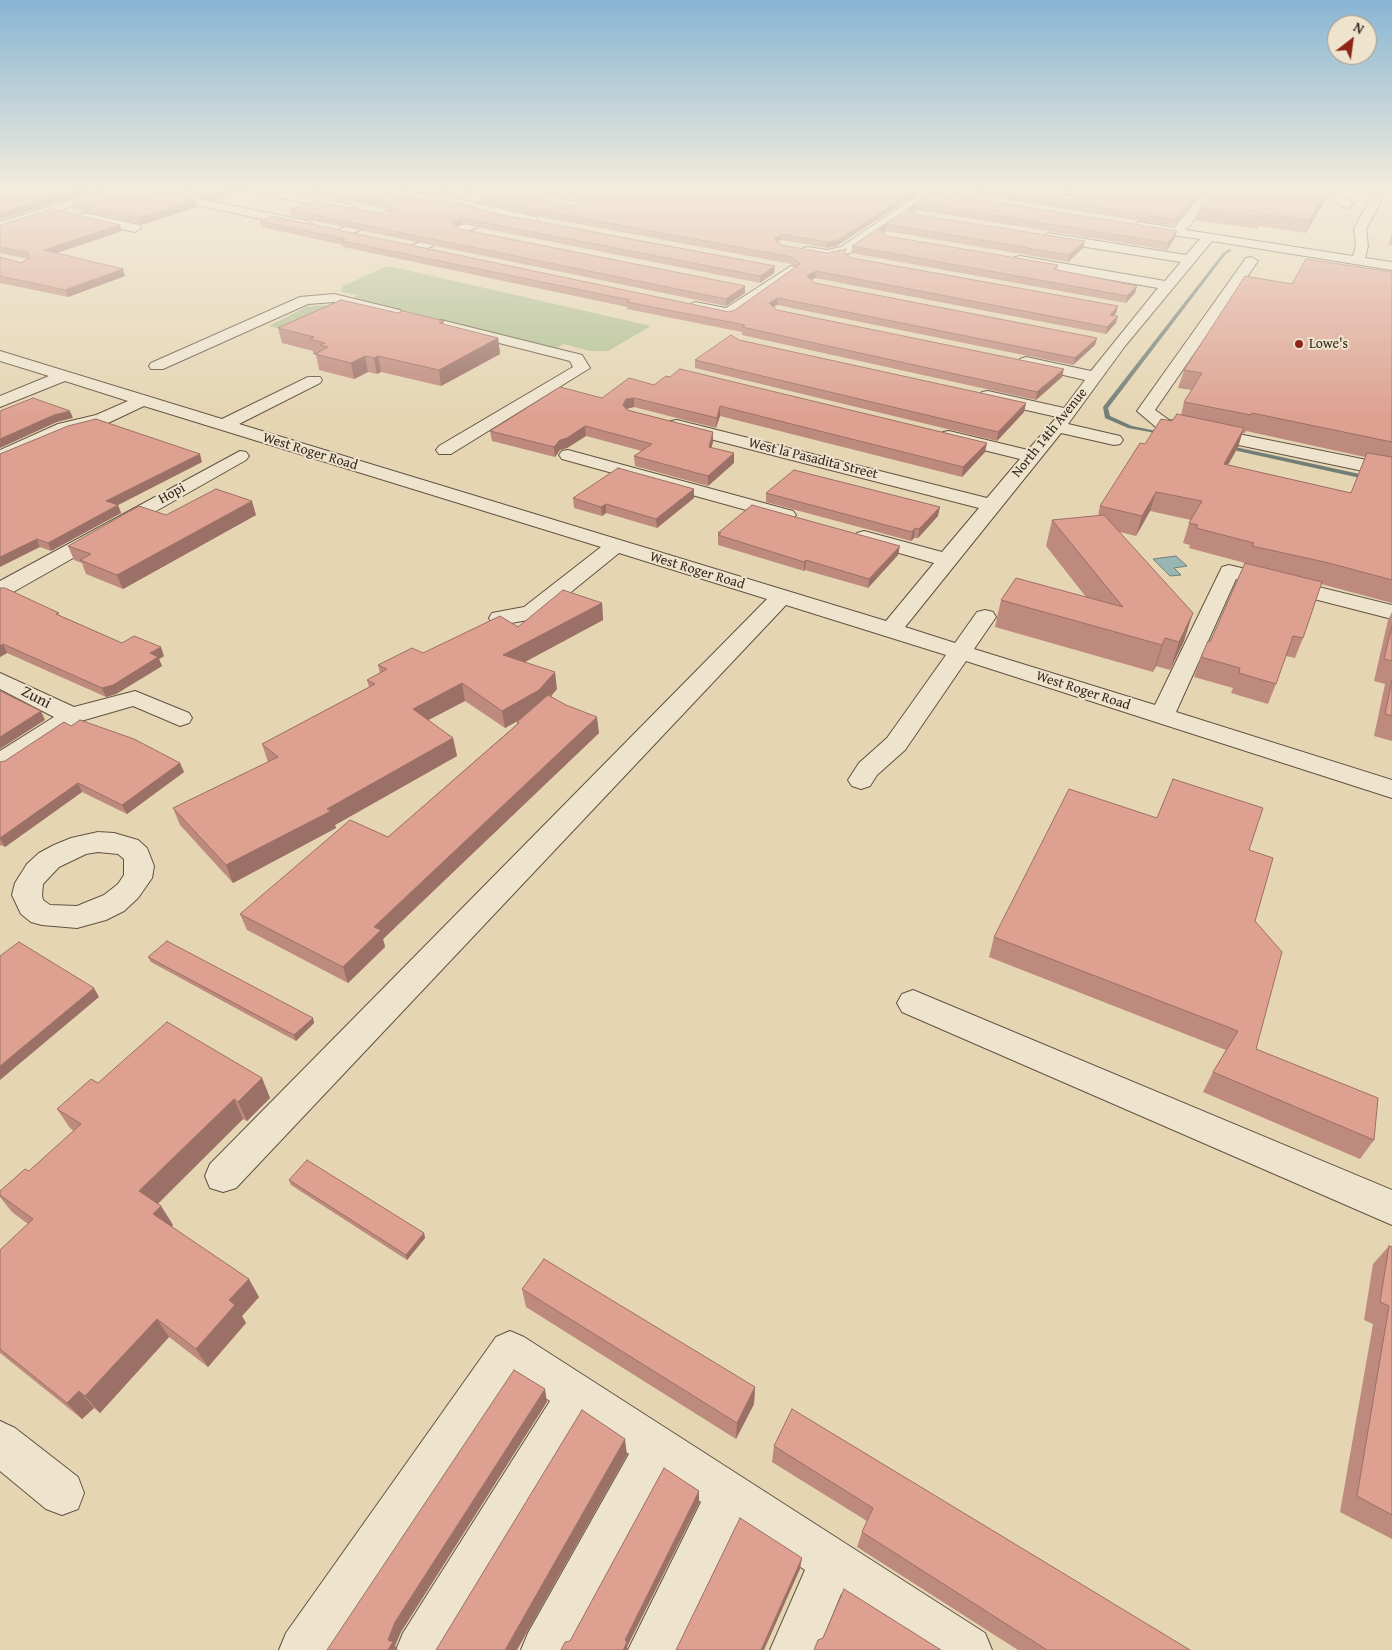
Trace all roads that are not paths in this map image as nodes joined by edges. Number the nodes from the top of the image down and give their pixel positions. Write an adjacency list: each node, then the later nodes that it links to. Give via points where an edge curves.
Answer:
1 (1049, 265): 6 (street)
2 (1186, 265): 6 (street, North 14th Avenue)
3 (1248, 265): 37 (street, via 1146,411 1163,424)
4 (772, 266): 7 (street, via 791,270)
5 (742, 286): 7 (street)
6 (1169, 286): 10 (street, North 14th Avenue)
7 (762, 290): 8 (street, via 729,313)
8 (681, 303)
9 (1126, 310): 10 (street)
10 (1146, 314): 14 (street, North 14th Avenue)
11 (406, 316): 17 (street, via 334,298 306,300)
12 (425, 320): 32 (street, via 576,358 582,368)
13 (1101, 340): 14 (street)
14 (1120, 343): 19 (street, North 14th Avenue)
15 (0, 356): 18 (street, West Roger Road)
16 (1009, 359): 19 (street)
17 (157, 366)
18 (63, 376): 23 (street, West Roger Road); 24 (street)
19 (1095, 377): 26 (street, North 14th Avenue)
20 (314, 380): 28 (street)
21 (332, 386): 29 (street)
22 (971, 392): 26 (street)
23 (142, 400): 25 (street); 28 (street, West Roger Road)
24 (0, 402)
25 (102, 419): 36 (street, via 64,428); 38 (street, via 87,434)
26 (1062, 420): 31 (street, via 1081,432); 35 (street, North 14th Avenue)
27 (663, 422): 39 (street, West la Pasadita Street)
28 (223, 425): 29 (street, West Roger Road)
29 (243, 431): 42 (street, West Roger Road)
30 (936, 433): 35 (street)
31 (1114, 440)
32 (445, 450)
33 (568, 455): 40 (street)
34 (240, 456): 44 (street, Hopi)
35 (1032, 456): 39 (street, North 14th Avenue)
36 (0, 457)
37 (1392, 471)
38 (0, 474)
39 (991, 505): 43 (street, North 14th Avenue)
40 (805, 521)
41 (843, 531): 43 (street)
42 (615, 546): 45 (street, West Roger Road); 48 (street, via 531,613)
43 (947, 560): 49 (street, North 14th Avenue)
44 (0, 590)
45 (781, 597): 49 (street, West Roger Road); 59 (street)
46 (1392, 612): 53 (street, via 1229,571)
47 (985, 617): 50 (street)
48 (500, 618)
49 (891, 630): 50 (street, West Roger Road)
50 (960, 652): 53 (street, West Roger Road); 56 (street, via 896,744 868,769)
51 (0, 680): 52 (street, Zuni)
52 (72, 716): 54 (street, via 135,698); 55 (street)
53 (1162, 716): 57 (street, West Roger Road)
54 (180, 718)
55 (0, 764)
56 (861, 780)
57 (1392, 789)
58 (913, 1002): 60 (street)
59 (223, 1176)
60 (1392, 1208)
61 (578, 1395): 63 (street); 67 (street, via 510,1351); 68 (street)
62 (0, 1443): 64 (street)
63 (656, 1446): 65 (street); 69 (street)
64 (62, 1492)
65 (729, 1493): 66 (street); 70 (street)
66 (832, 1562): 71 (street); 72 (street)
67 (303, 1650)
68 (420, 1650)
69 (545, 1650)
70 (652, 1650)
71 (794, 1650)
72 (968, 1650)

